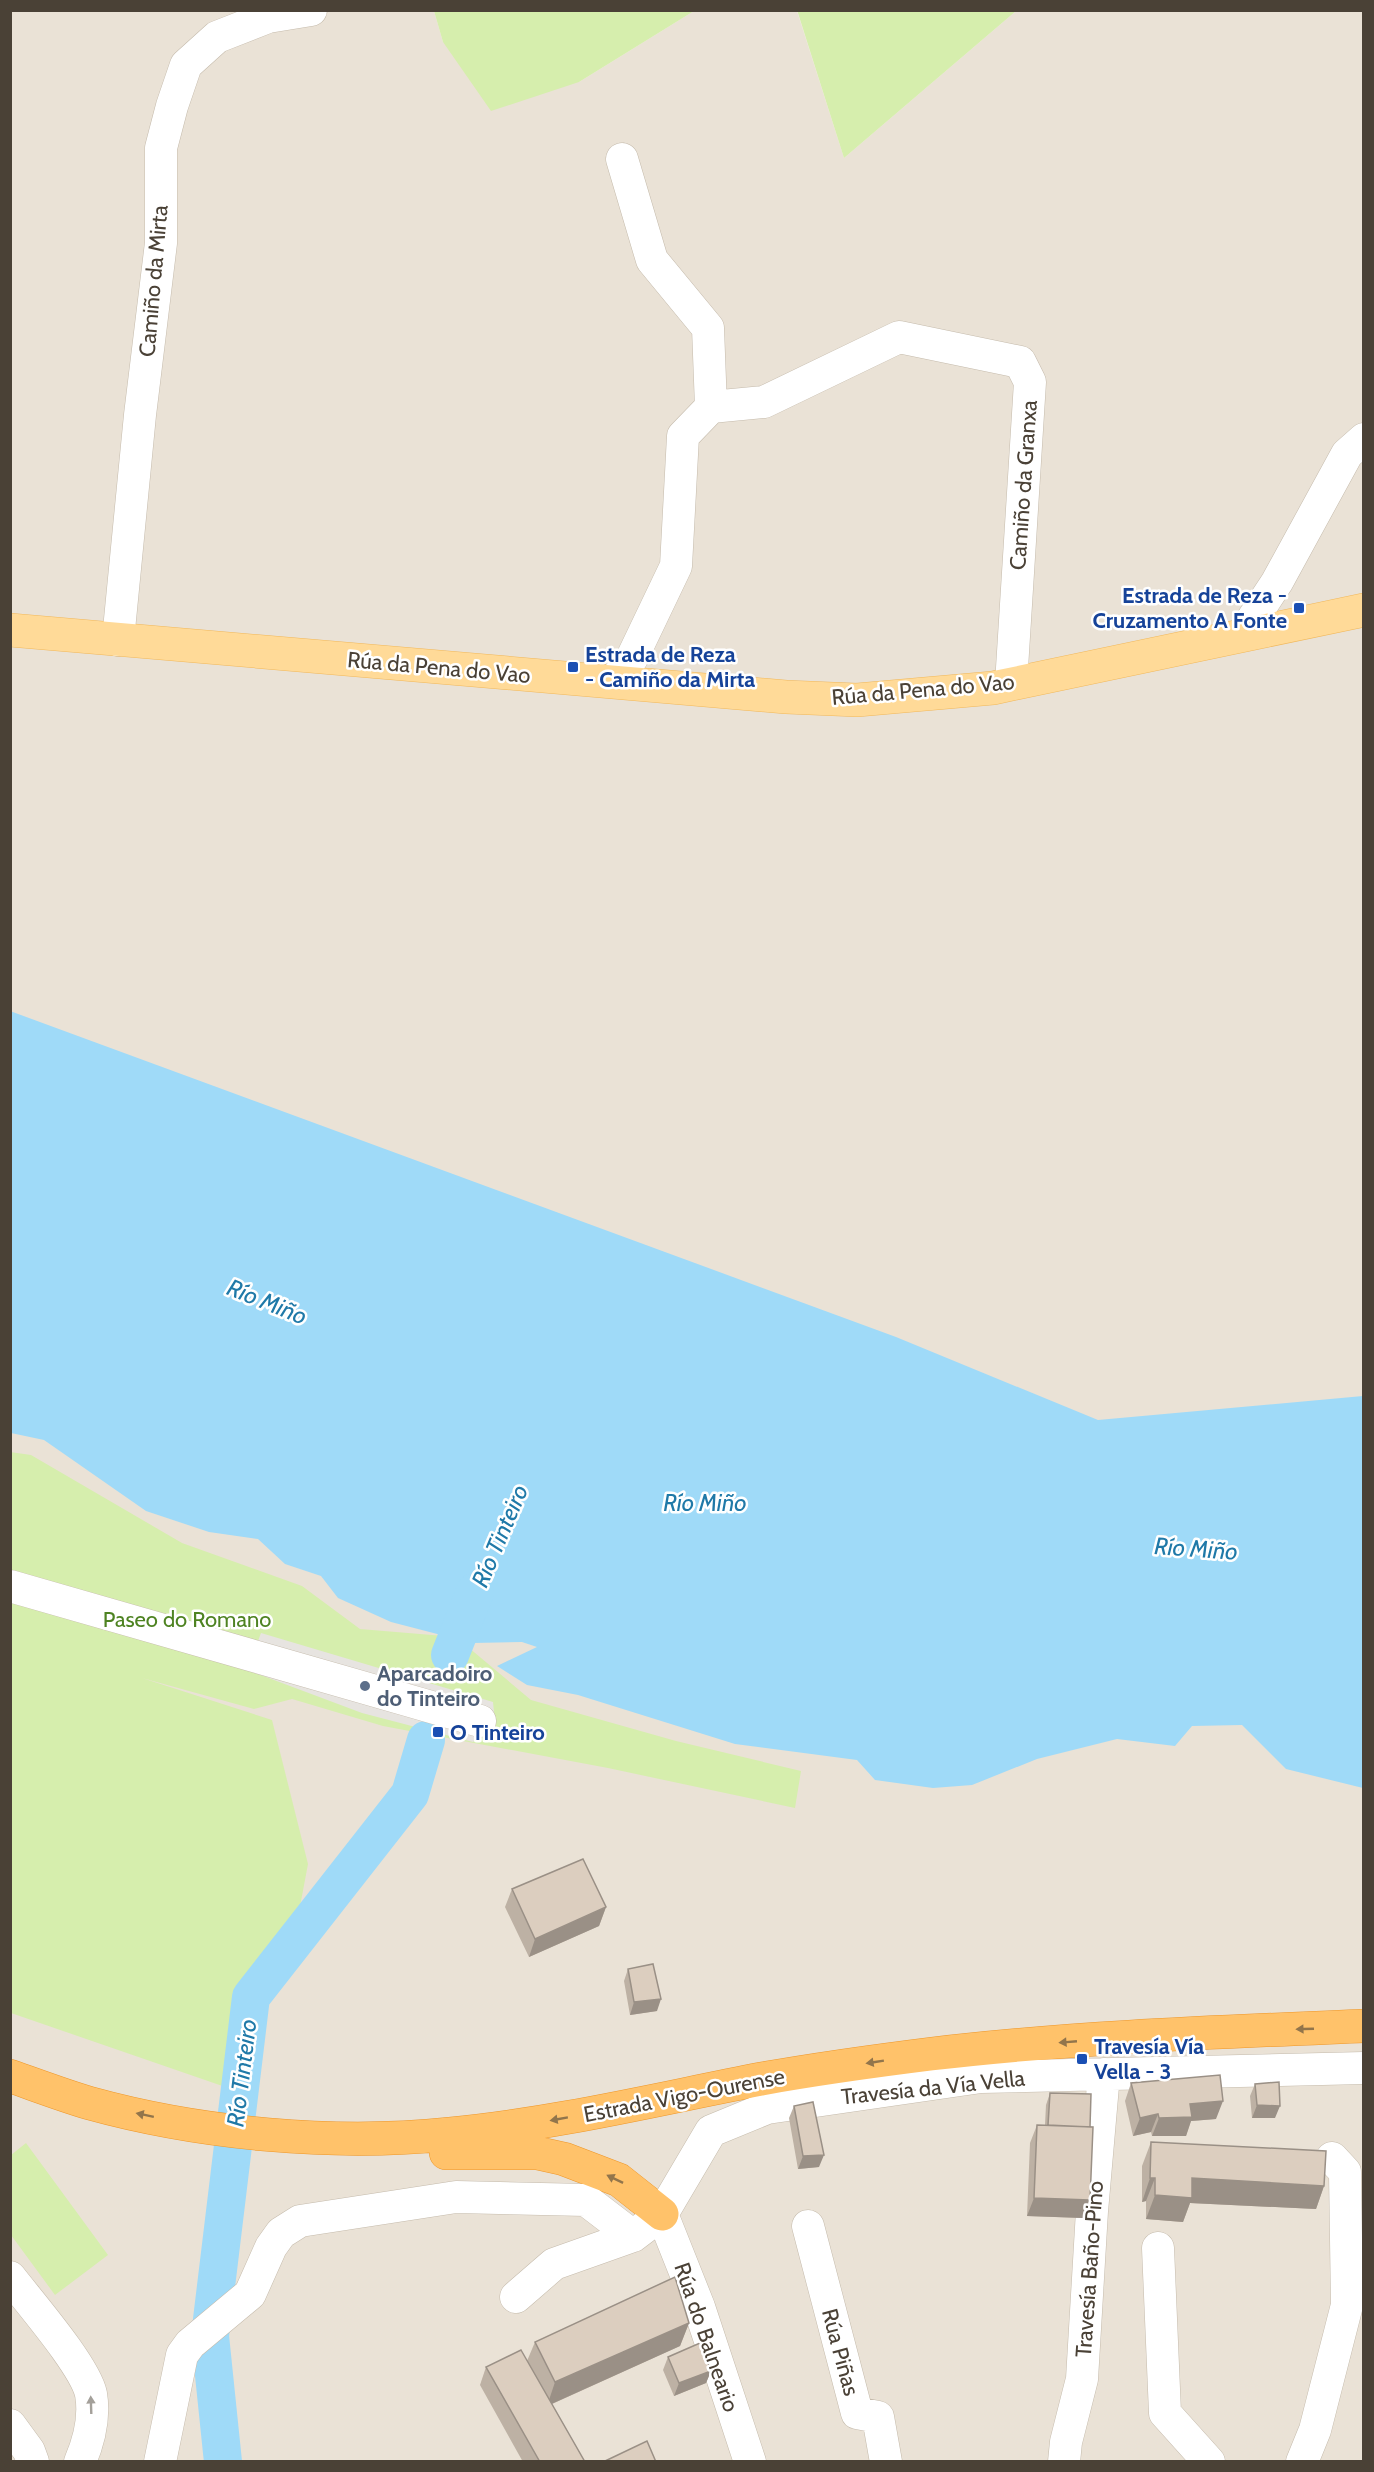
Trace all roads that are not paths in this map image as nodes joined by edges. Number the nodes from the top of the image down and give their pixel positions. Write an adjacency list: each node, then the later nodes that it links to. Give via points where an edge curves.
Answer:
1 (311, 10): 8 (street, Camiño da Mirta, via 268,17 217,37 186,65 172,106 161,148 161,243)
2 (622, 159): 3 (street, via 652,260 708,328)
3 (711, 407): 9 (street, via 683,436 676,566 632,658); 10 (street, Camiño da Granxa, via 764,402 899,337 1020,362 1030,382)
4 (1364, 439): 7 (street, via 1347,454 1277,582)
5 (1364, 610): 7 (main road, Rúa da Pena do Vao)
6 (10, 630): 8 (main road, Rúa da Pena do Vao)
7 (1242, 635): 10 (main road, Rúa da Pena do Vao)
8 (118, 640): 9 (main road, Rúa da Pena do Vao)
9 (612, 682): 10 (main road, Rúa da Pena do Vao, via 857,700)
10 (1011, 684)
11 (10, 1586): 12 (street)
12 (480, 1722)
13 (1364, 2026): 17 (highway, Estrada Vigo-Ourense, one-way to 17, via 1084,2040 932,2054 765,2079 558,2119 450,2134)
14 (1364, 2068): 15 (street, Travesía da Vía Vella)
15 (1104, 2074): 19 (street, Travesía da Vía Vella, via 981,2077 767,2108 711,2131); 31 (street, Travesía Baño-Pino, via 1082,2379)
16 (10, 2076): 17 (highway, Estrada Vigo-Ourense, one-way to 16, via 202,2127 90,2103)
17 (321, 2145): 19 (highway, one-way to 17, via 619,2180 537,2153 417,2155)
18 (1332, 2158): 33 (street, via 1345,2172 1347,2306 1315,2430)
19 (662, 2214): 21 (street); 29 (street, Rúa do Balneario, via 699,2307)
20 (808, 2226): 30 (street, Rúa Piñas, via 857,2413 878,2417)
21 (633, 2236): 24 (street, via 554,2264); 28 (street, via 586,2200 456,2197 300,2221 270,2247 250,2294 182,2355)
22 (1158, 2248): 32 (street, via 1165,2414)
23 (10, 2277): 27 (street, one-way to 23, via 91,2425 91,2392 75,2362)
24 (516, 2297)
25 (10, 2425): 26 (street)
26 (33, 2462)
27 (80, 2462)
28 (160, 2462)
29 (750, 2462)
30 (886, 2462)
31 (1064, 2462)
32 (1209, 2462)
33 (1302, 2462)

